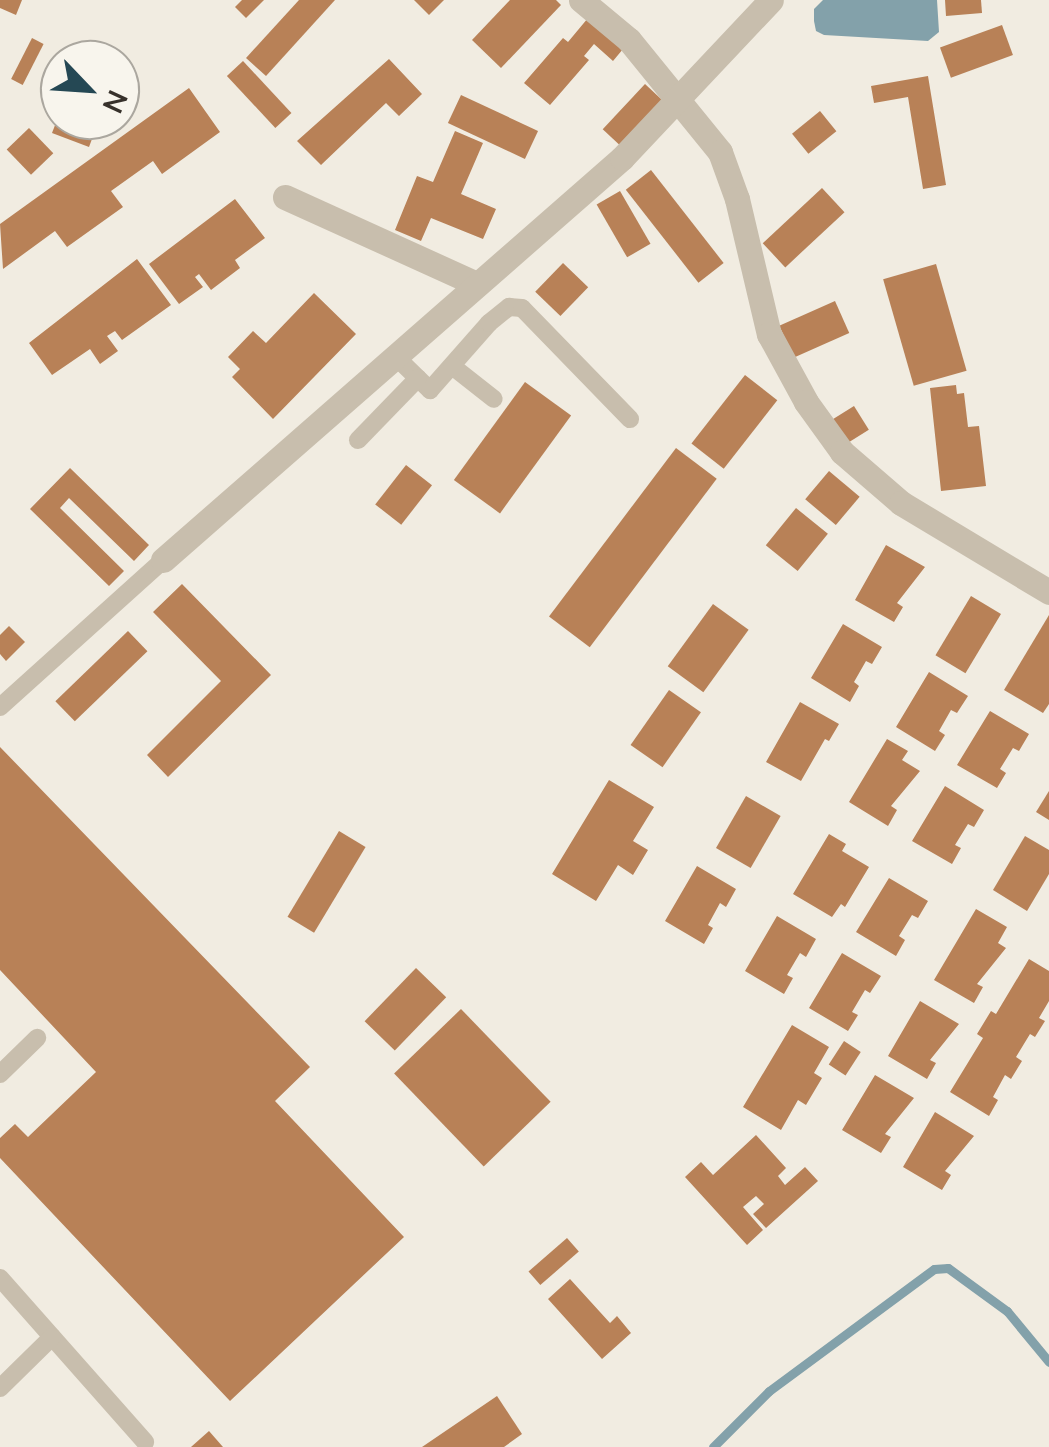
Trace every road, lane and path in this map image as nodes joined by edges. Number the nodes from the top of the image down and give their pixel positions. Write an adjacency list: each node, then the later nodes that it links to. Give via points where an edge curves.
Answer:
1 (581, 0): 3 (street, via 629,40)
2 (771, 0): 3 (street)
3 (678, 99): 5 (street, via 622,158); 13 (street, via 720,152 769,334 842,452 901,503)
4 (284, 197): 5 (street)
5 (475, 283): 6 (street)
6 (395, 356): 8 (lane); 12 (street)
7 (452, 366): 8 (lane, via 430,390); 9 (lane); 10 (lane, via 489,323 509,308 522,308)
8 (418, 378): 11 (lane)
9 (494, 400)
10 (630, 419)
11 (358, 440)
12 (162, 560): 14 (lane)
13 (1049, 592)
14 (0, 706)
15 (37, 1038): 16 (lane)
16 (0, 1074)
17 (0, 1278): 18 (lane)
18 (52, 1337): 19 (lane); 20 (lane)
19 (0, 1388)
20 (144, 1442)

